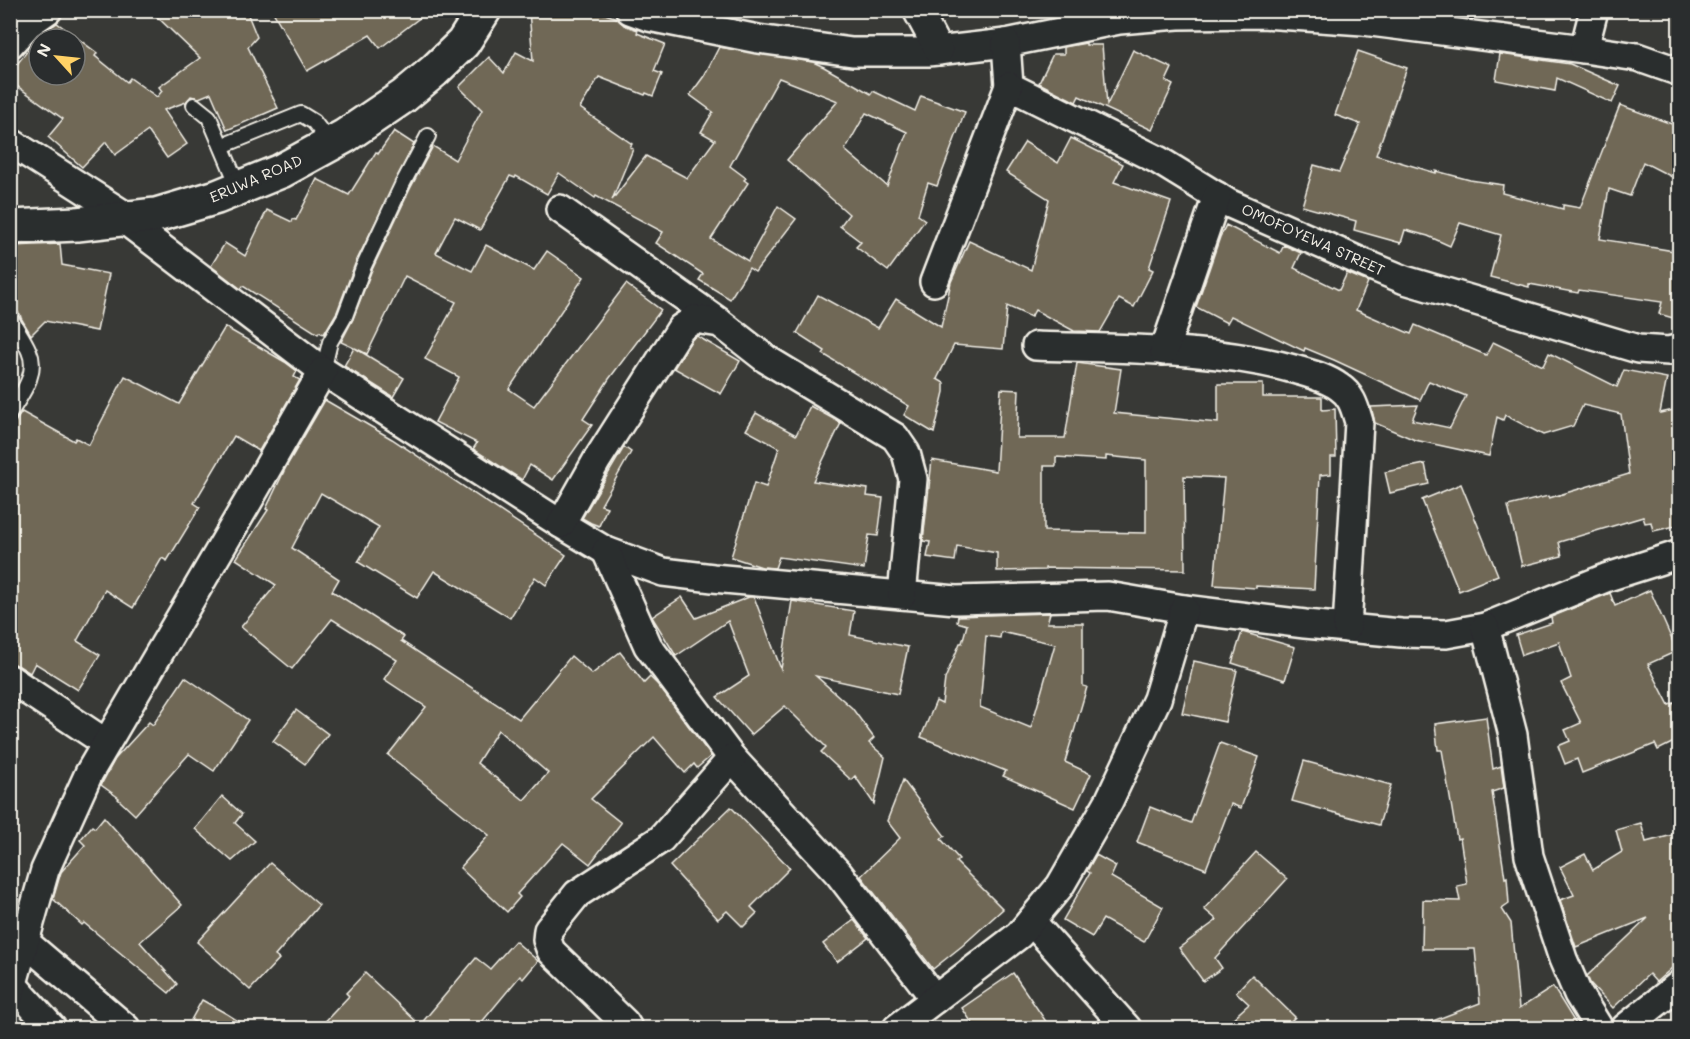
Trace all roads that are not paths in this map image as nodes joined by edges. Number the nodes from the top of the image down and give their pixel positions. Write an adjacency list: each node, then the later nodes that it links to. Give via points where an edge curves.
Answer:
1 (48, 10): 8 (street)
2 (483, 10): 16 (main road, ERUWA ROAD, via 463,43 434,71 404,96)
3 (630, 10): 10 (street, via 758,39 852,52)
4 (917, 10): 10 (street)
5 (1594, 10): 9 (street)
6 (1046, 22): 7 (street); 9 (street, via 1262,15 1363,21)
7 (1006, 43): 10 (street); 12 (street)
8 (10, 44)
9 (1584, 50): 11 (street, via 1637,57)
10 (939, 51)
11 (1680, 72)
12 (1009, 86): 19 (street, OMOFOYEWA STREET, via 1158,160); 23 (street)
13 (194, 105): 17 (lane, via 209,117)
14 (428, 136): 29 (lane, via 363,268 345,316 330,342)
15 (10, 142): 21 (street)
16 (330, 144): 17 (lane, via 314,122 301,114); 18 (main road, ERUWA ROAD)
17 (222, 146): 18 (lane)
18 (239, 188): 21 (main road, ERUWA ROAD, via 156,215)
19 (1216, 196): 27 (street, OMOFOYEWA STREET, via 1406,280 1638,349); 28 (street)
20 (560, 209): 25 (street)
21 (126, 218): 22 (main road, ERUWA ROAD); 29 (street)
22 (10, 227)
23 (934, 282)
24 (10, 317): 30 (lane, via 33,365 30,379)
25 (720, 323): 31 (street, via 695,319 681,328); 34 (street, via 766,359 895,437 906,453 913,479)
26 (1036, 346): 28 (street)
27 (1680, 348)
28 (1164, 351): 37 (street, via 1265,361 1322,377 1341,387 1354,403 1359,422)
29 (322, 371): 31 (street); 39 (street)
30 (10, 413)
31 (561, 524): 32 (street)
32 (606, 551): 34 (street, via 663,572); 40 (street, via 648,646)
33 (1680, 554): 36 (street, via 1608,577)
34 (902, 595): 35 (street, via 956,600 1108,596)
35 (1184, 609): 37 (street); 41 (street, via 1157,699 1109,801 1060,886)
36 (1485, 627): 37 (street, via 1446,634); 51 (street, via 1513,735 1529,856 1563,959)
37 (1347, 628)
38 (10, 679): 39 (street)
39 (106, 743): 42 (street, via 89,773)
40 (732, 758): 45 (street, via 839,874); 48 (street, via 661,839 577,894 548,930 551,951)
41 (1030, 921): 45 (street, via 1019,935); 50 (street)
42 (18, 937): 44 (street); 47 (street)
43 (1680, 984): 52 (street)
44 (12, 990): 46 (street)
45 (935, 999): 49 (street)
46 (52, 1029)
47 (126, 1029)
48 (628, 1029)
49 (897, 1029)
50 (1126, 1029)
51 (1599, 1029)
52 (1625, 1029)

